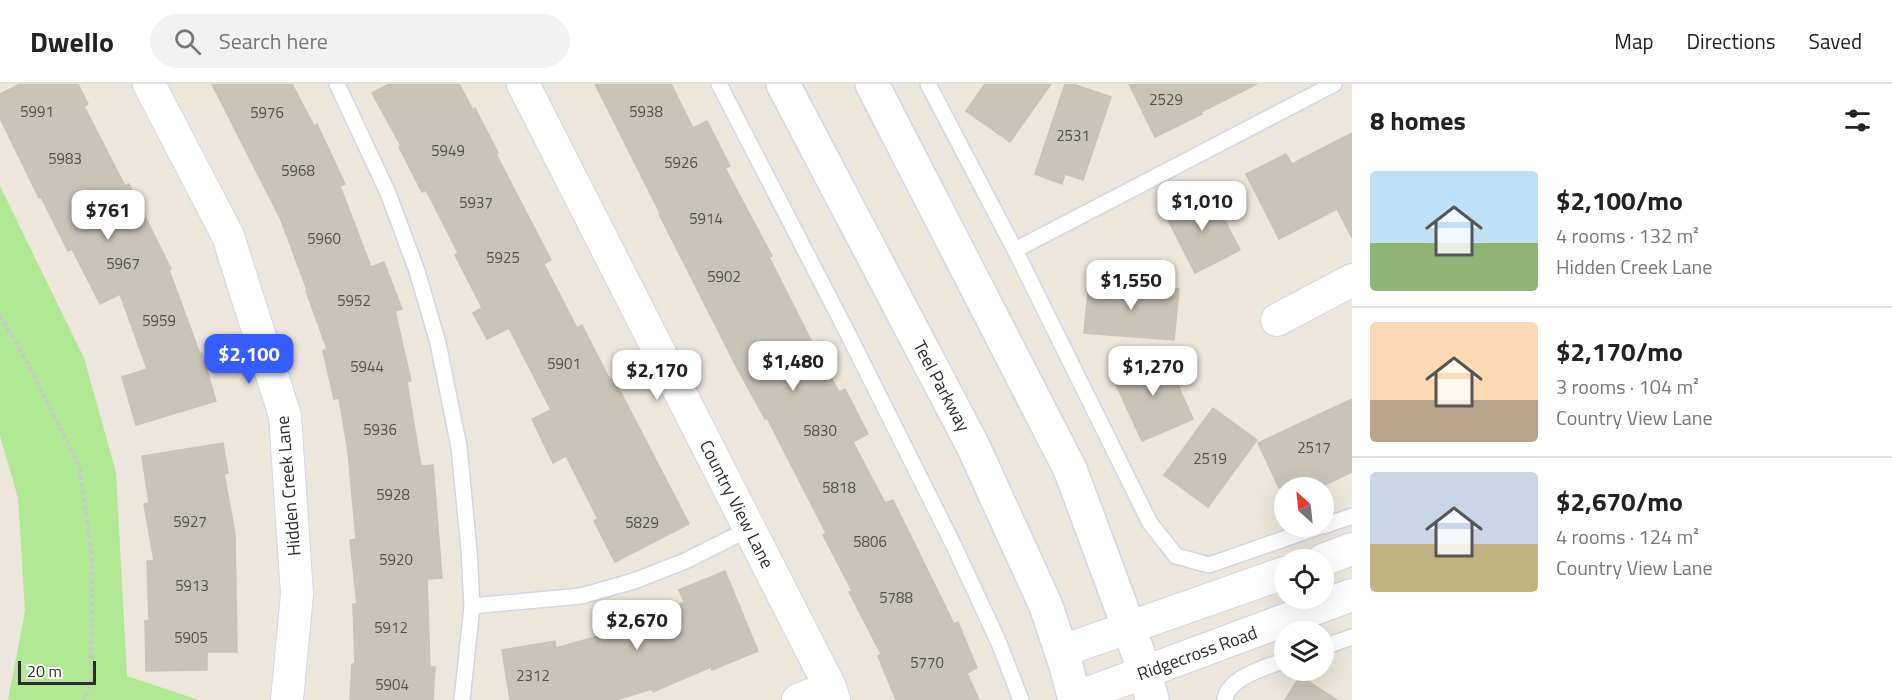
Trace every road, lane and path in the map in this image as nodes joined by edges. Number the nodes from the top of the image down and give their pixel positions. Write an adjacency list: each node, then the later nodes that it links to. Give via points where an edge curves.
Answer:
1 (149, 84): 31 (street, Hidden Creek Lane, via 228,236 285,416 297,594)
2 (337, 84): 21 (lane, via 388,193 438,343 459,447)
3 (523, 84): 15 (street, Country View Lane)
4 (719, 84): 34 (lane, via 954,546)
5 (783, 84): 25 (main road, Teel Parkway, via 973,446 1046,606)
6 (872, 84): 22 (main road, via 1070,470)
7 (928, 84): 9 (lane)
8 (1334, 84): 9 (lane)
9 (1015, 250): 16 (lane, via 1150,522 1176,556 1209,565)
10 (1352, 280): 12 (street)
11 (0, 315): 30 (path, via 79,465 92,556 91,682)
12 (1277, 320)
13 (1352, 516): 14 (lane)
14 (1334, 522)
15 (749, 529): 21 (lane, via 685,561 581,596); 28 (street, Country View Lane)
16 (1290, 537)
17 (1352, 549): 18 (street)
18 (1334, 556)
19 (1274, 577): 22 (street)
20 (1352, 595): 27 (street, Ridgecross Road)
21 (472, 606): 32 (lane)
22 (1129, 628): 25 (street); 27 (main road)
23 (1352, 636): 24 (lane)
24 (1334, 643)
25 (1062, 651): 29 (main road, Teel Parkway)
26 (1274, 664): 35 (lane, via 1237,682 1225,694)
27 (1149, 686): 29 (street, Ridgecross Road)
28 (832, 693): 33 (street)
29 (1075, 699)
30 (84, 700)
31 (287, 700)
32 (462, 700)
33 (798, 700)
34 (1021, 700)
35 (1225, 700)

